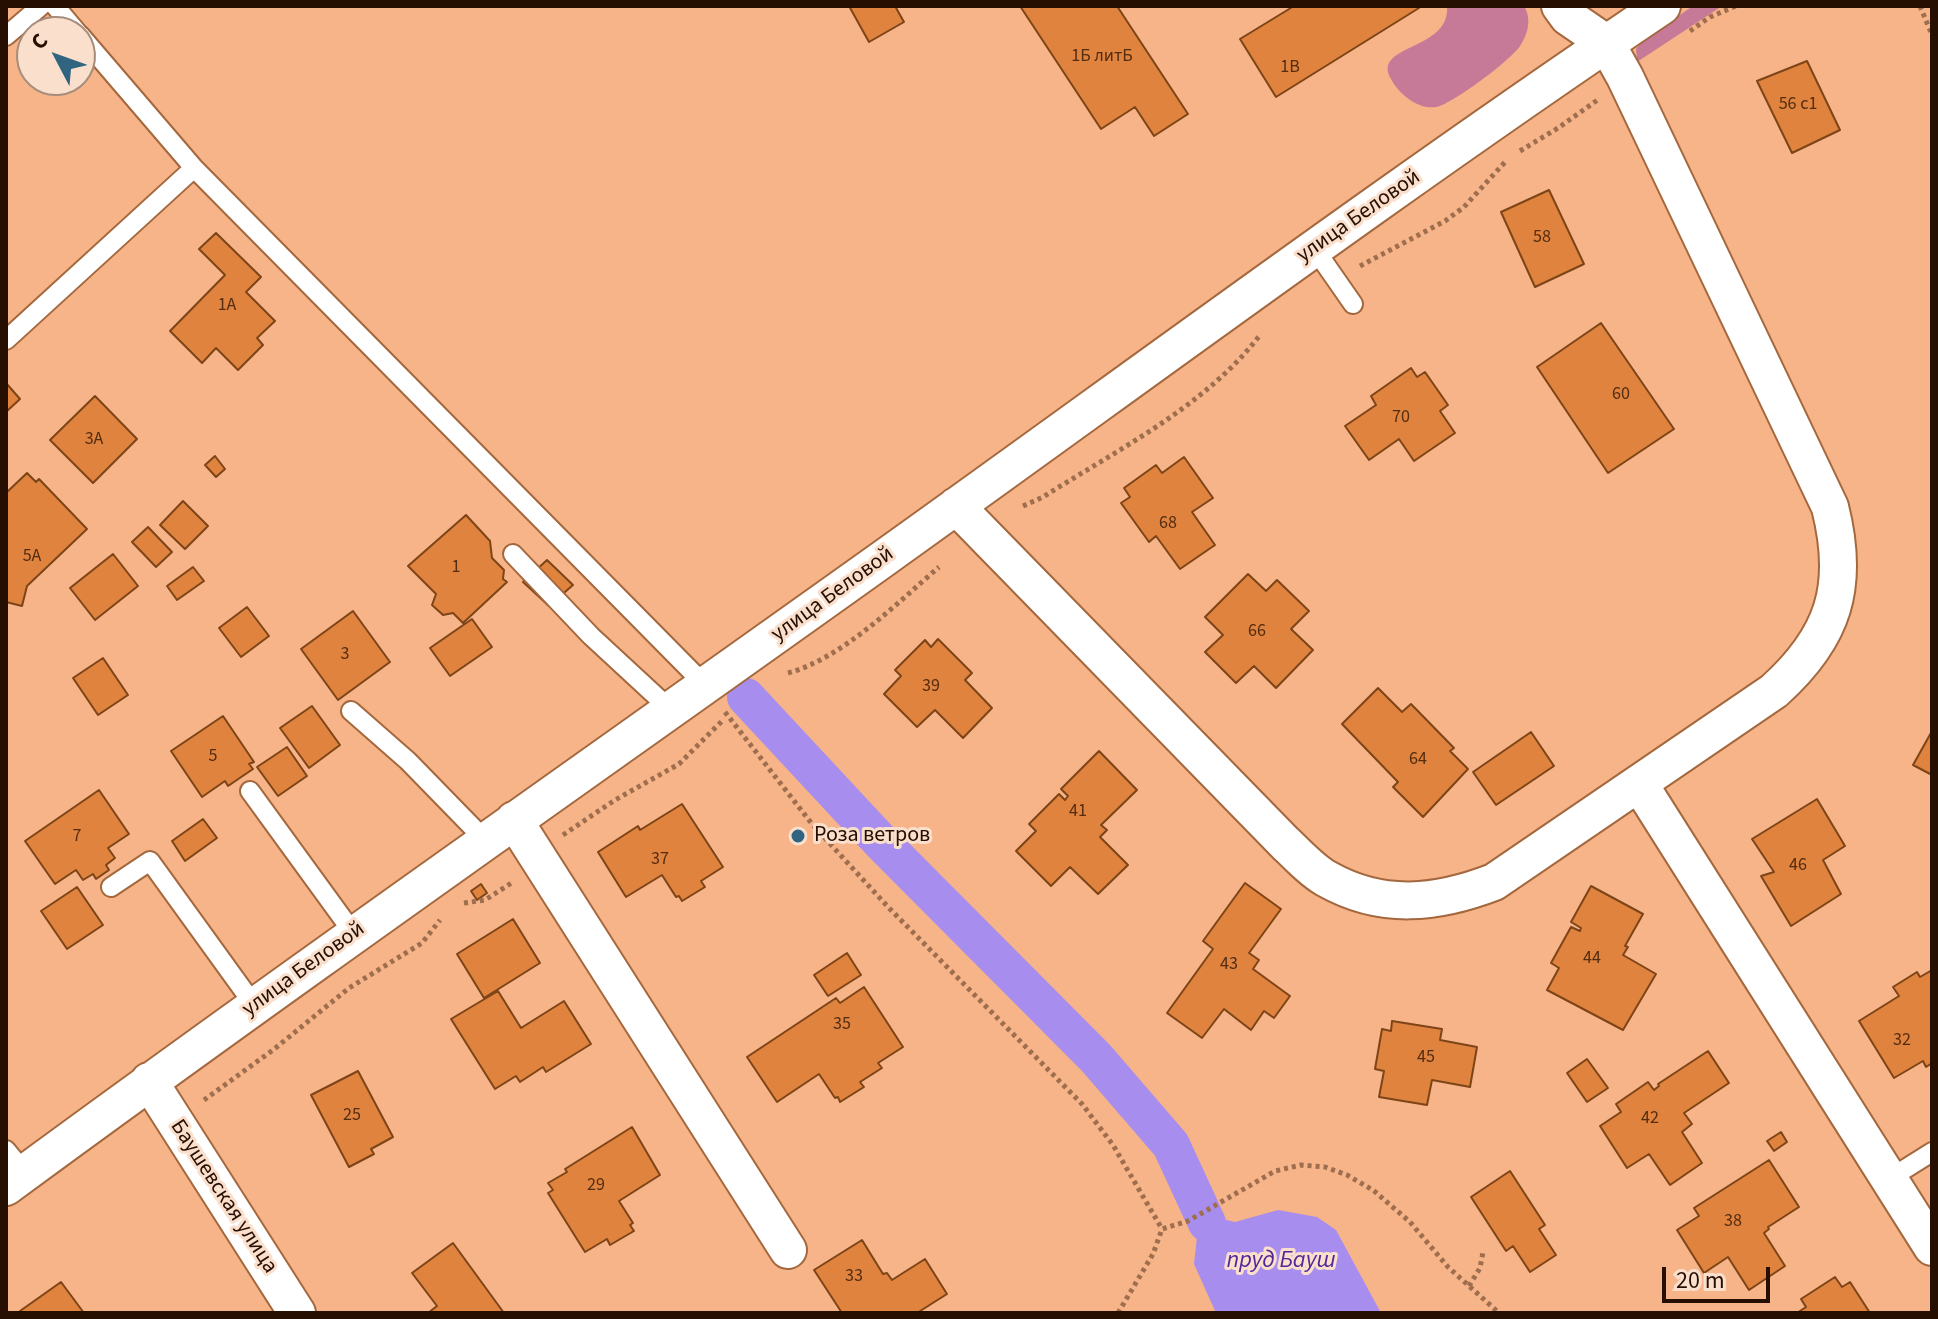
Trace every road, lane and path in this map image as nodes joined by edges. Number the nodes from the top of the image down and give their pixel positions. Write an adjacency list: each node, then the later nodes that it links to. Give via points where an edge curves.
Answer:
1 (41, 6): 6 (lane)
2 (1560, 6): 7 (street)
3 (1662, 6): 7 (street, улица Беловой)
4 (1920, 6): 5 (path)
5 (1932, 35)
6 (6, 36)
7 (1606, 43): 9 (street); 11 (street, улица Беловой)
8 (96, 54): 10 (lane)
9 (1625, 77): 12 (path, via 1590,107 1501,164 1454,214); 23 (street, via 1830,507 1838,540 1832,610 1800,668 1748,711)
10 (194, 168): 15 (lane); 19 (lane)
11 (1314, 248): 12 (lane); 16 (street, улица Беловой)
12 (1337, 282): 13 (lane)
13 (1353, 304)
14 (1261, 333): 16 (path, via 1226,373 1043,497)
15 (6, 340)
16 (967, 517): 18 (path, via 963,540 950,558 852,638 800,670); 19 (street, улица Беловой); 23 (street, via 1285,843 1325,878 1370,899 1457,896 1494,882)
17 (513, 554): 20 (lane)
18 (775, 676)
19 (719, 696): 20 (street, улица Беловой); 22 (path); 22 (path)
20 (671, 710): 25 (street, улица Беловой)
21 (351, 711): 25 (lane)
22 (728, 715): 26 (path, via 679,764 601,809); 37 (path, via 812,824 879,898 1082,1104 1113,1145)
23 (1640, 785): 36 (street)
24 (250, 791): 30 (lane)
25 (500, 830): 26 (street); 30 (street, улица Беловой)
26 (538, 858): 28 (path, via 485,900); 39 (street)
27 (111, 887): 31 (lane, via 150,861)
28 (451, 909)
29 (443, 916): 33 (path, via 422,943 349,988)
30 (354, 934): 31 (street, улица Беловой)
31 (254, 1005): 32 (street, улица Беловой)
32 (149, 1081): 33 (street, Баушевская улица); 35 (street, улица Беловой)
33 (176, 1124): 42 (street, Баушевская улица)
34 (1932, 1152): 36 (lane)
35 (12, 1170)
36 (1889, 1179): 38 (street)
37 (1162, 1229): 41 (path, via 1188,1221 1275,1171 1325,1167 1373,1190); 43 (path)
38 (1932, 1247)
39 (788, 1250)
40 (1483, 1252): 41 (path)
41 (1469, 1286): 44 (path)
42 (297, 1313)
43 (1118, 1313)
44 (1499, 1313)

